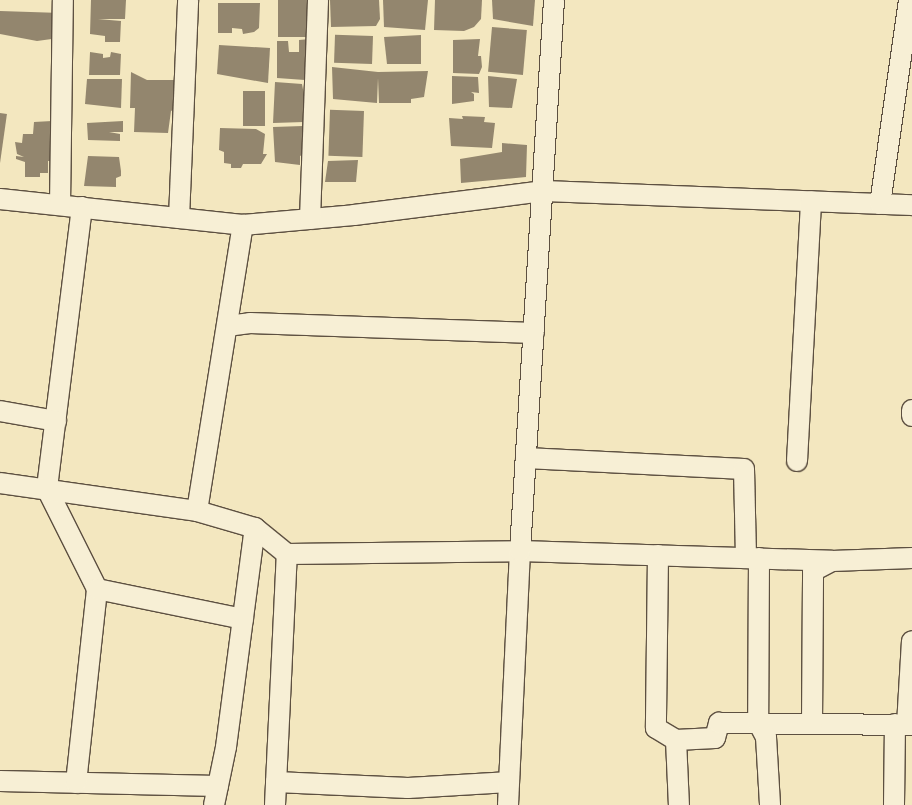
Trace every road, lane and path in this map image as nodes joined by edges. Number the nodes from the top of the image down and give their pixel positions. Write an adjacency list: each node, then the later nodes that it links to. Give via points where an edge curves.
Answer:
1 (63, 0): 11 (street)
2 (188, 0): 14 (street)
3 (318, 0): 15 (street)
4 (554, 0): 7 (street)
5 (909, 0): 6 (street)
6 (908, 37): 10 (street)
7 (544, 191): 9 (street); 15 (street); 18 (street)
8 (0, 199): 11 (street)
9 (811, 201): 10 (street); 24 (street)
10 (880, 204): 12 (street)
11 (60, 205): 13 (street)
12 (912, 205)
13 (82, 207): 14 (street); 22 (street)
14 (179, 218): 16 (street)
15 (310, 219): 16 (street)
16 (243, 226): 17 (street)
17 (227, 326): 18 (street, via 250,323); 27 (street)
18 (534, 333): 23 (street)
19 (912, 410): 21 (street)
20 (0, 412): 22 (street)
21 (912, 416)
22 (56, 421): 26 (street)
23 (526, 458): 29 (street); 32 (street, via 744,469)
24 (797, 461)
25 (0, 483): 26 (street)
26 (47, 489): 27 (street); 35 (street)
27 (197, 511): 28 (street)
28 (255, 528): 30 (street); 36 (street)
29 (520, 551): 30 (street); 31 (street); 44 (street)
30 (287, 554): 43 (street)
31 (658, 555): 32 (street); 41 (street, via 656,728)
32 (753, 558): 34 (street); 38 (street)
33 (912, 558): 34 (street)
34 (832, 560): 39 (street, via 813,571)
35 (98, 590): 36 (street); 45 (street)
36 (243, 619): 46 (street)
37 (912, 641): 40 (street)
38 (758, 722): 39 (street); 41 (street, via 719,723 715,738); 50 (street, via 766,737)
39 (812, 723): 40 (street)
40 (905, 725): 51 (street)
41 (676, 740): 49 (street)
42 (0, 781): 45 (street)
43 (276, 782): 44 (street, via 408,788); 47 (street)
44 (509, 782): 48 (street)
45 (76, 783): 46 (street)
46 (216, 796)
47 (275, 805)
48 (508, 805)
49 (679, 805)
50 (770, 805)
51 (894, 805)

